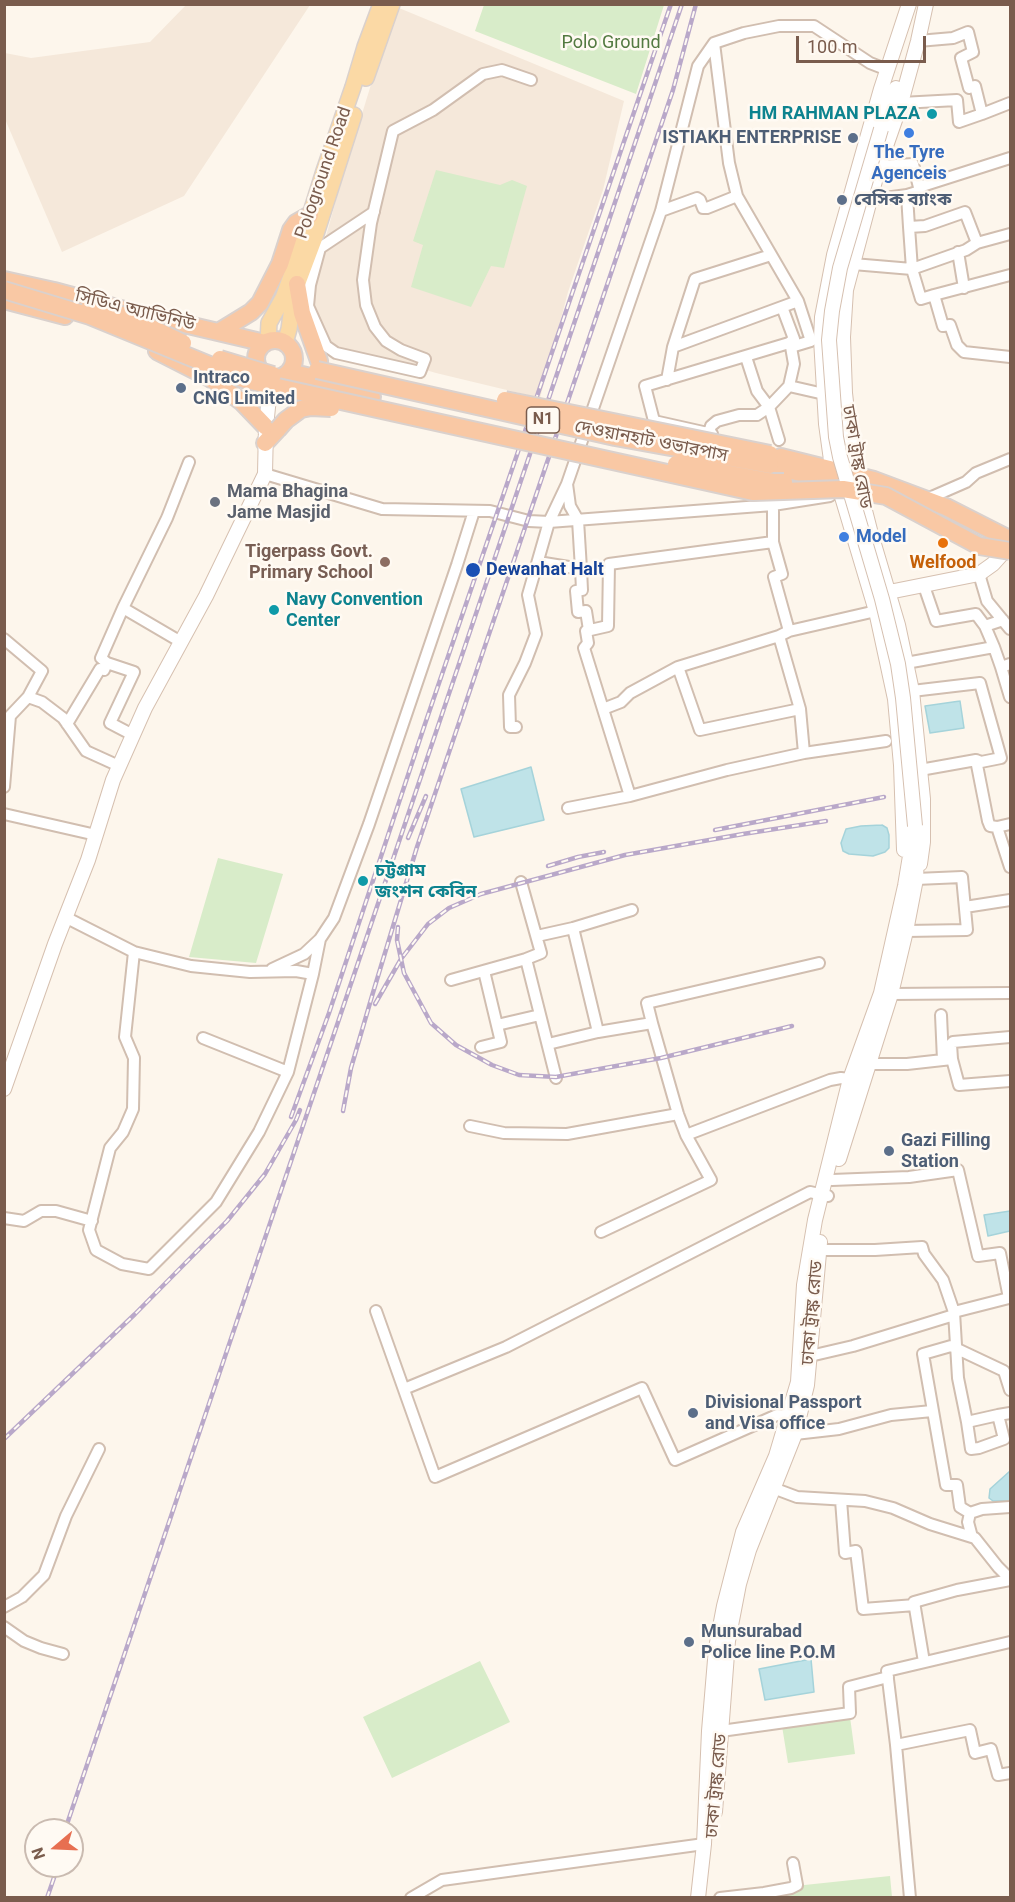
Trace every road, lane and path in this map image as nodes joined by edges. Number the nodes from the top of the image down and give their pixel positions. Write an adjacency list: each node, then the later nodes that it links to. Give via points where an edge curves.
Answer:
1 (381, 4): 21 (main road, Pologround Road)
2 (392, 4): 25 (main road, Pologround Road, via 364,83)
3 (909, 4): 7 (main road)
4 (926, 4): 6 (main road, ঢাকা ট্রাঙ্ক রোড)
5 (714, 43): 7 (street, via 779,26 814,26 870,63); 17 (street, via 729,163); 19 (street, via 698,66)
6 (918, 43): 9 (main road, ঢাকা ট্রাঙ্ক রোড); 11 (street, via 968,32 973,52 961,58 969,88 975,86); 12 (main road, ঢাকা ট্রাঙ্ক রোড, via 899,76)
7 (890, 64): 12 (main road, ঢাকা ট্রাঙ্ক রোড, via 891,88); 52 (main road, via 834,255 822,317)
8 (531, 80): 20 (street, via 502,70 483,74 433,110 393,131)
9 (901, 103): 11 (street, via 957,100 959,122); 14 (main road, ঢাকা ট্রাঙ্ক রোড)
10 (1011, 103): 11 (street)
11 (982, 114)
12 (882, 125): 111 (main road, ঢাকা ট্রাঙ্ক রোড, bridge, via 840,268 830,350 840,457 898,664 915,826)
13 (1011, 158): 15 (street)
14 (879, 166): 15 (street, via 913,164); 18 (main road, ঢাকা ট্রাঙ্ক রোড)
15 (919, 187): 16 (street, via 920,191)
16 (908, 195): 18 (street); 22 (street)
17 (737, 196): 19 (street, via 706,208 698,198); 27 (street)
18 (870, 200): 28 (main road, ঢাকা ট্রাঙ্ক রোড)
19 (661, 211): 63 (street)
20 (374, 212): 25 (street); 25 (street, via 363,280 366,305 386,341 425,359 420,372 336,353 326,346 308,306)
21 (310, 215): 39 (highway, via 291,230 280,264 260,303); 41 (main road, Pologround Road, via 283,298 269,323)
22 (909, 227): 24 (street, via 925,226 965,212); 29 (street)
23 (1011, 234): 24 (street)
24 (977, 243): 26 (street)
25 (314, 252): 32 (main road, Pologround Road)
26 (958, 252): 29 (street); 33 (street)
27 (771, 255): 37 (street); 43 (street, via 695,279)
28 (853, 264): 29 (street); 62 (main road, ঢাকা ট্রাঙ্ক রোড, via 844,300 843,367 849,431)
29 (912, 269): 35 (street, via 921,299)
30 (1011, 275): 33 (street)
31 (4, 281): 39 (highway, সিডিএ অ্যাভিনিউ / N1); 53 (highway, bridge, via 129,317 206,354 260,372)
32 (297, 284): 46 (main road, Pologround Road, via 289,329); 48 (highway)
33 (964, 288): 35 (street)
34 (4, 290): 58 (highway, bridge, via 90,316 246,380)
35 (934, 295): 45 (street, via 943,326 950,325 964,352)
36 (4, 300): 40 (highway, সিডিএ অ্যাভিনিউ)
37 (798, 301): 38 (street); 42 (street, via 811,341)
38 (782, 307): 42 (street, via 794,339); 43 (street)
39 (219, 331): 41 (highway, সিডিএ অ্যাভিনিউ / N1)
40 (135, 339): 47 (highway, সিডিএ অ্যাভিনিউ, via 226,365); 55 (highway, via 210,378 242,402)
41 (266, 342): 46 (highway, N1, via 277,340); 47 (highway, via 258,350)
42 (790, 345): 44 (street); 51 (street, via 794,364)
43 (673, 347): 50 (street)
44 (746, 357): 50 (street); 54 (street, via 757,391)
45 (1011, 357)
46 (289, 359): 48 (highway, N1); 49 (highway, N1, via 280,377); 53 (highway, via 363,389)
47 (256, 364): 49 (highway)
48 (318, 365): 57 (highway, দেওয়ানহাট ওভারপাস / N1, bridge, via 615,436)
49 (271, 378): 55 (main road)
50 (667, 380): 56 (street, via 645,386 654,421)
51 (789, 386): 52 (street); 54 (street)
52 (824, 394): 62 (main road, via 828,443)
53 (372, 397): 70 (highway, bridge, via 774,482 866,482 923,501)
54 (769, 407): 56 (street, via 757,415 717,421); 57 (street)
55 (270, 433): 58 (highway, bridge, via 301,409 322,407 569,460); 61 (main road)
56 (709, 433): 62 (street, via 824,461)
57 (773, 453): 62 (highway, দেওয়ানহাট ওভারপাস / N1)
58 (598, 458): 70 (highway, bridge, via 753,492 843,489 886,496 979,546)
59 (1011, 459): 64 (street)
60 (189, 462): 76 (street, via 167,518)
61 (265, 474): 66 (street, via 382,509); 83 (main road)
62 (843, 479): 64 (highway, N1); 65 (street); 70 (highway, N1); 75 (main road, ঢাকা ট্রাঙ্ক রোড); 77 (main road)
63 (567, 484): 67 (street, via 570,506); 68 (street)
64 (927, 499): 70 (highway, N1, via 1005,537)
65 (773, 505): 67 (street); 69 (street)
66 (474, 511): 68 (street); 120 (street, via 369,824 334,918)
67 (578, 520): 68 (street); 72 (street)
68 (549, 522): 71 (street)
69 (773, 542): 80 (street, via 609,564 608,626); 81 (street, via 782,574 774,577)
70 (1009, 548): 73 (main road)
71 (538, 562): 72 (street); 95 (street, via 528,595 536,634 509,695 510,727)
72 (581, 569): 80 (street, via 582,590 576,591 578,612 586,611)
73 (979, 574): 74 (main road); 78 (street, via 987,601)
74 (924, 586): 75 (main road); 79 (street, via 936,621 976,614)
75 (889, 592): 86 (main road, ঢাকা ট্রাঙ্ক রোড)
76 (123, 608): 83 (street); 85 (street, via 101,658)
77 (876, 611): 81 (street); 111 (main road, via 895,699)
78 (1007, 625): 79 (street)
79 (985, 626): 84 (street)
80 (590, 630): 92 (street, via 586,631 588,643 584,648)
81 (784, 633): 88 (street); 93 (street)
82 (4, 639): 90 (street, via 42,671)
83 (181, 642): 96 (main road)
84 (994, 647): 86 (street); 87 (street)
85 (107, 663): 94 (street); 96 (street, via 134,672 110,723)
86 (906, 663): 89 (main road, ঢাকা ট্রাঙ্ক রোড)
87 (1006, 666): 91 (street)
88 (678, 667): 92 (street); 93 (street, via 700,730)
89 (912, 691): 99 (street, via 981,683); 102 (main road, ঢাকা ট্রাঙ্ক রোড)
90 (28, 697): 94 (street, via 42,702); 103 (street, via 10,716)
91 (1011, 697)
92 (603, 709): 104 (street)
93 (800, 709): 98 (street)
94 (67, 724): 101 (street, via 86,751)
95 (516, 727)
96 (133, 735): 101 (main road)
97 (886, 741): 98 (street)
98 (804, 753): 104 (street)
99 (1006, 757): 100 (street)
100 (976, 760): 102 (street); 108 (street, via 988,821 990,826)
101 (119, 766): 109 (main road)
102 (920, 770): 111 (main road, ঢাকা ট্রাঙ্ক রোড, via 923,842)
103 (4, 787)
104 (630, 796): 105 (street)
105 (568, 808)
106 (4, 814): 109 (street)
107 (1011, 824): 108 (street)
108 (997, 827): 110 (street)
109 (96, 835): 116 (main road)
110 (1011, 867)
111 (913, 879): 114 (street, via 962,877); 118 (main road, ঢাকা ট্রাঙ্ক রোড); 143 (main road, ঢাকা ট্রাঙ্ক রোড)
112 (521, 882): 119 (street)
113 (1011, 900): 114 (street)
114 (965, 907): 118 (street, via 967,930)
115 (632, 910): 117 (street)
116 (65, 917): 121 (street); 145 (main road)
117 (573, 928): 119 (street); 134 (street)
118 (906, 931): 129 (main road, ঢাকা ট্রাঙ্ক রোড)
119 (537, 936): 122 (street, via 541,953)
120 (320, 939): 124 (street, via 304,954); 126 (street)
121 (134, 952): 124 (street, via 191,966); 152 (street, via 125,1037 134,1058 133,1109 123,1132 110,1148)
122 (526, 959): 125 (street); 130 (street)
123 (819, 963): 132 (street, via 647,1003)
124 (269, 971): 126 (street)
125 (484, 971): 127 (street); 133 (street)
126 (313, 974): 141 (street)
127 (451, 980)
128 (1011, 993): 129 (street)
129 (891, 994): 140 (main road, ঢাকা ট্রাঙ্ক রোড)
130 (540, 1015): 133 (street); 137 (street)
131 (941, 1015): 139 (street)
132 (652, 1023): 134 (street); 146 (street)
133 (497, 1025): 138 (street, via 501,1042)
134 (598, 1032): 137 (street)
135 (1011, 1037): 139 (street, via 953,1042)
136 (203, 1038): 141 (street)
137 (548, 1044): 142 (street)
138 (481, 1047)
139 (947, 1059): 140 (street); 144 (street, via 958,1085)
140 (869, 1064): 143 (main road, ঢাকা ট্রাঙ্ক রোড)
141 (288, 1072): 152 (street, via 259,1132 216,1202 149,1269 122,1264 96,1250 89,1230)
142 (556, 1078)
143 (857, 1081): 148 (street, via 841,1078 811,1086); 149 (main road, ঢাকা ট্রাঙ্ক রোড)
144 (1011, 1081)
145 (4, 1089)
146 (678, 1114): 147 (street, via 567,1134 504,1133); 148 (street)
147 (470, 1126)
148 (686, 1135): 153 (street, via 711,1180)
149 (830, 1174): 150 (main road, ঢাকা ট্রাঙ্ক রোড); 155 (street, via 909,1177 958,1170 978,1256 1000,1253)
150 (824, 1195): 154 (main road, ঢাকা ট্রাঙ্ক রোড); 161 (street, via 810,1192 506,1347); 166 (main road, via 804,1286 798,1382)
151 (4, 1218): 152 (street, via 24,1221 41,1211 56,1210)
152 (92, 1221)
153 (601, 1232)
154 (819, 1250): 157 (street, via 922,1246 943,1280); 159 (main road, ঢাকা ট্রাঙ্ক রোড)
155 (1010, 1297): 157 (street)
156 (376, 1311): 161 (street)
157 (954, 1313): 158 (street); 159 (street)
158 (957, 1348): 160 (street); 163 (street, via 922,1354); 167 (street, via 957,1378)
159 (810, 1356): 168 (main road, ঢাকা ট্রাঙ্ক রোড)
160 (1007, 1370): 162 (street)
161 (404, 1389): 166 (street, via 435,1477 642,1388 675,1460 777,1416)
162 (1011, 1390)
163 (932, 1411): 168 (street); 173 (street, via 946,1485 957,1485 960,1507)
164 (1011, 1413): 165 (street)
165 (998, 1415): 167 (street); 167 (street, via 1004,1439 979,1448 971,1449)
166 (789, 1416): 186 (main road, via 743,1532 724,1606 709,1731)
167 (967, 1422)
168 (795, 1434): 170 (main road, ঢাকা ট্রাঙ্ক রোড)
169 (99, 1449): 177 (street, via 66,1516 45,1575 22,1597)
170 (773, 1488): 171 (street, via 797,1497); 183 (main road, ঢাকা ট্রাঙ্ক রোড, via 739,1584 728,1641)
171 (841, 1500): 174 (street, via 865,1501 894,1509); 176 (street, via 845,1553 856,1551 863,1609)
172 (1011, 1507): 173 (street)
173 (970, 1513): 174 (street)
174 (972, 1537): 175 (street)
175 (1011, 1579): 176 (street, via 957,1590 914,1602)
176 (915, 1605): 181 (street)
177 (4, 1607)
178 (4, 1627): 180 (street, via 24,1641)
179 (1011, 1642): 181 (street)
180 (63, 1654)
181 (924, 1662): 182 (street, via 887,1671)
182 (888, 1677): 183 (street, via 849,1687 850,1713); 184 (street)
183 (721, 1731): 190 (main road, ঢাকা ট্রাঙ্ক রোড)
184 (896, 1745): 185 (street, via 970,1730 975,1753 991,1749 998,1775); 192 (street)
185 (1011, 1773)
186 (704, 1844): 188 (street, via 442,1880); 189 (main road)
187 (792, 1858): 191 (street, via 796,1885 791,1888)
188 (411, 1898)
189 (698, 1898)
190 (708, 1898)
191 (720, 1898)
192 (910, 1898)

